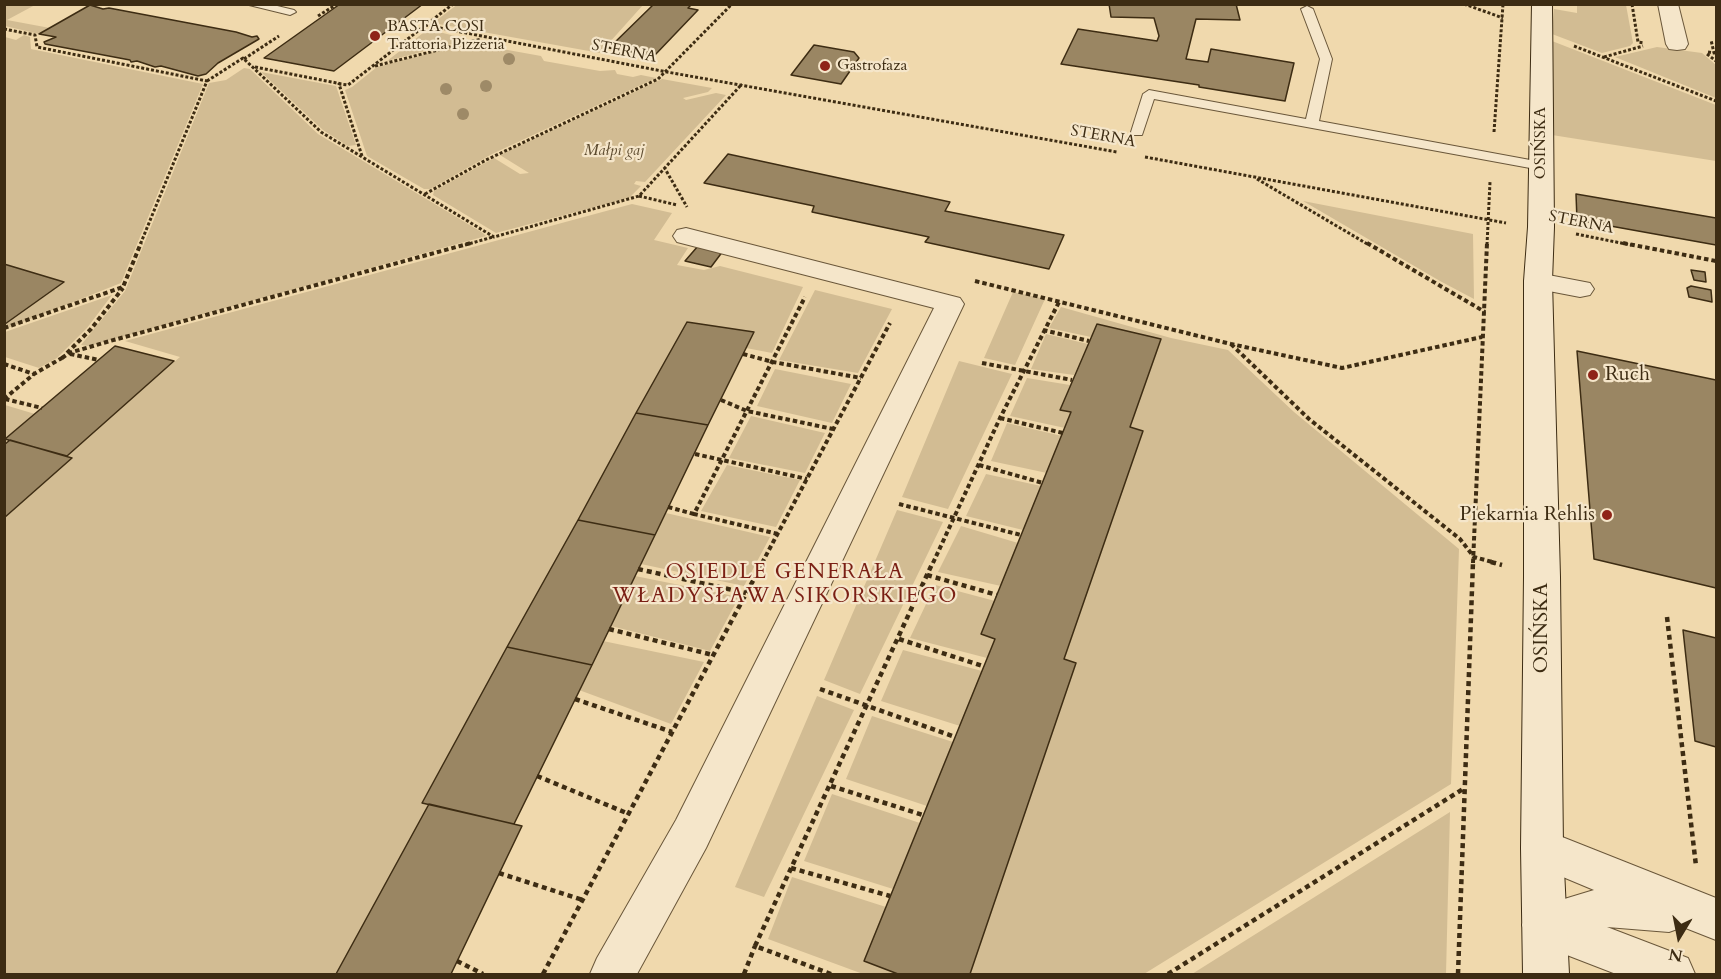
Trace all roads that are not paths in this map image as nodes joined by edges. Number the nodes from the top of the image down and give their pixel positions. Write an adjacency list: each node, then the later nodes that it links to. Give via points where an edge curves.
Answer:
1 (250, 4): 4 (lane)
2 (1668, 4): 6 (street)
3 (1307, 9): 7 (lane, via 1326,59)
4 (290, 12)
5 (1541, 19): 9 (street, OSIŃSKA)
6 (1677, 44)
7 (1312, 123): 8 (lane, via 1149,94); 9 (lane)
8 (1137, 132)
9 (1540, 166): 11 (street, OSIŃSKA)
10 (686, 236): 16 (street, via 950,304 691,834)
11 (1538, 281): 12 (street); 13 (street, OSIŃSKA)
12 (1581, 289)
13 (1542, 848): 14 (street); 15 (street, OSIŃSKA)
14 (1709, 916): 15 (street, via 1609,906)
15 (1544, 925): 17 (street, OSIŃSKA); 18 (street)
16 (613, 975)
17 (1546, 975)
18 (1672, 975)

